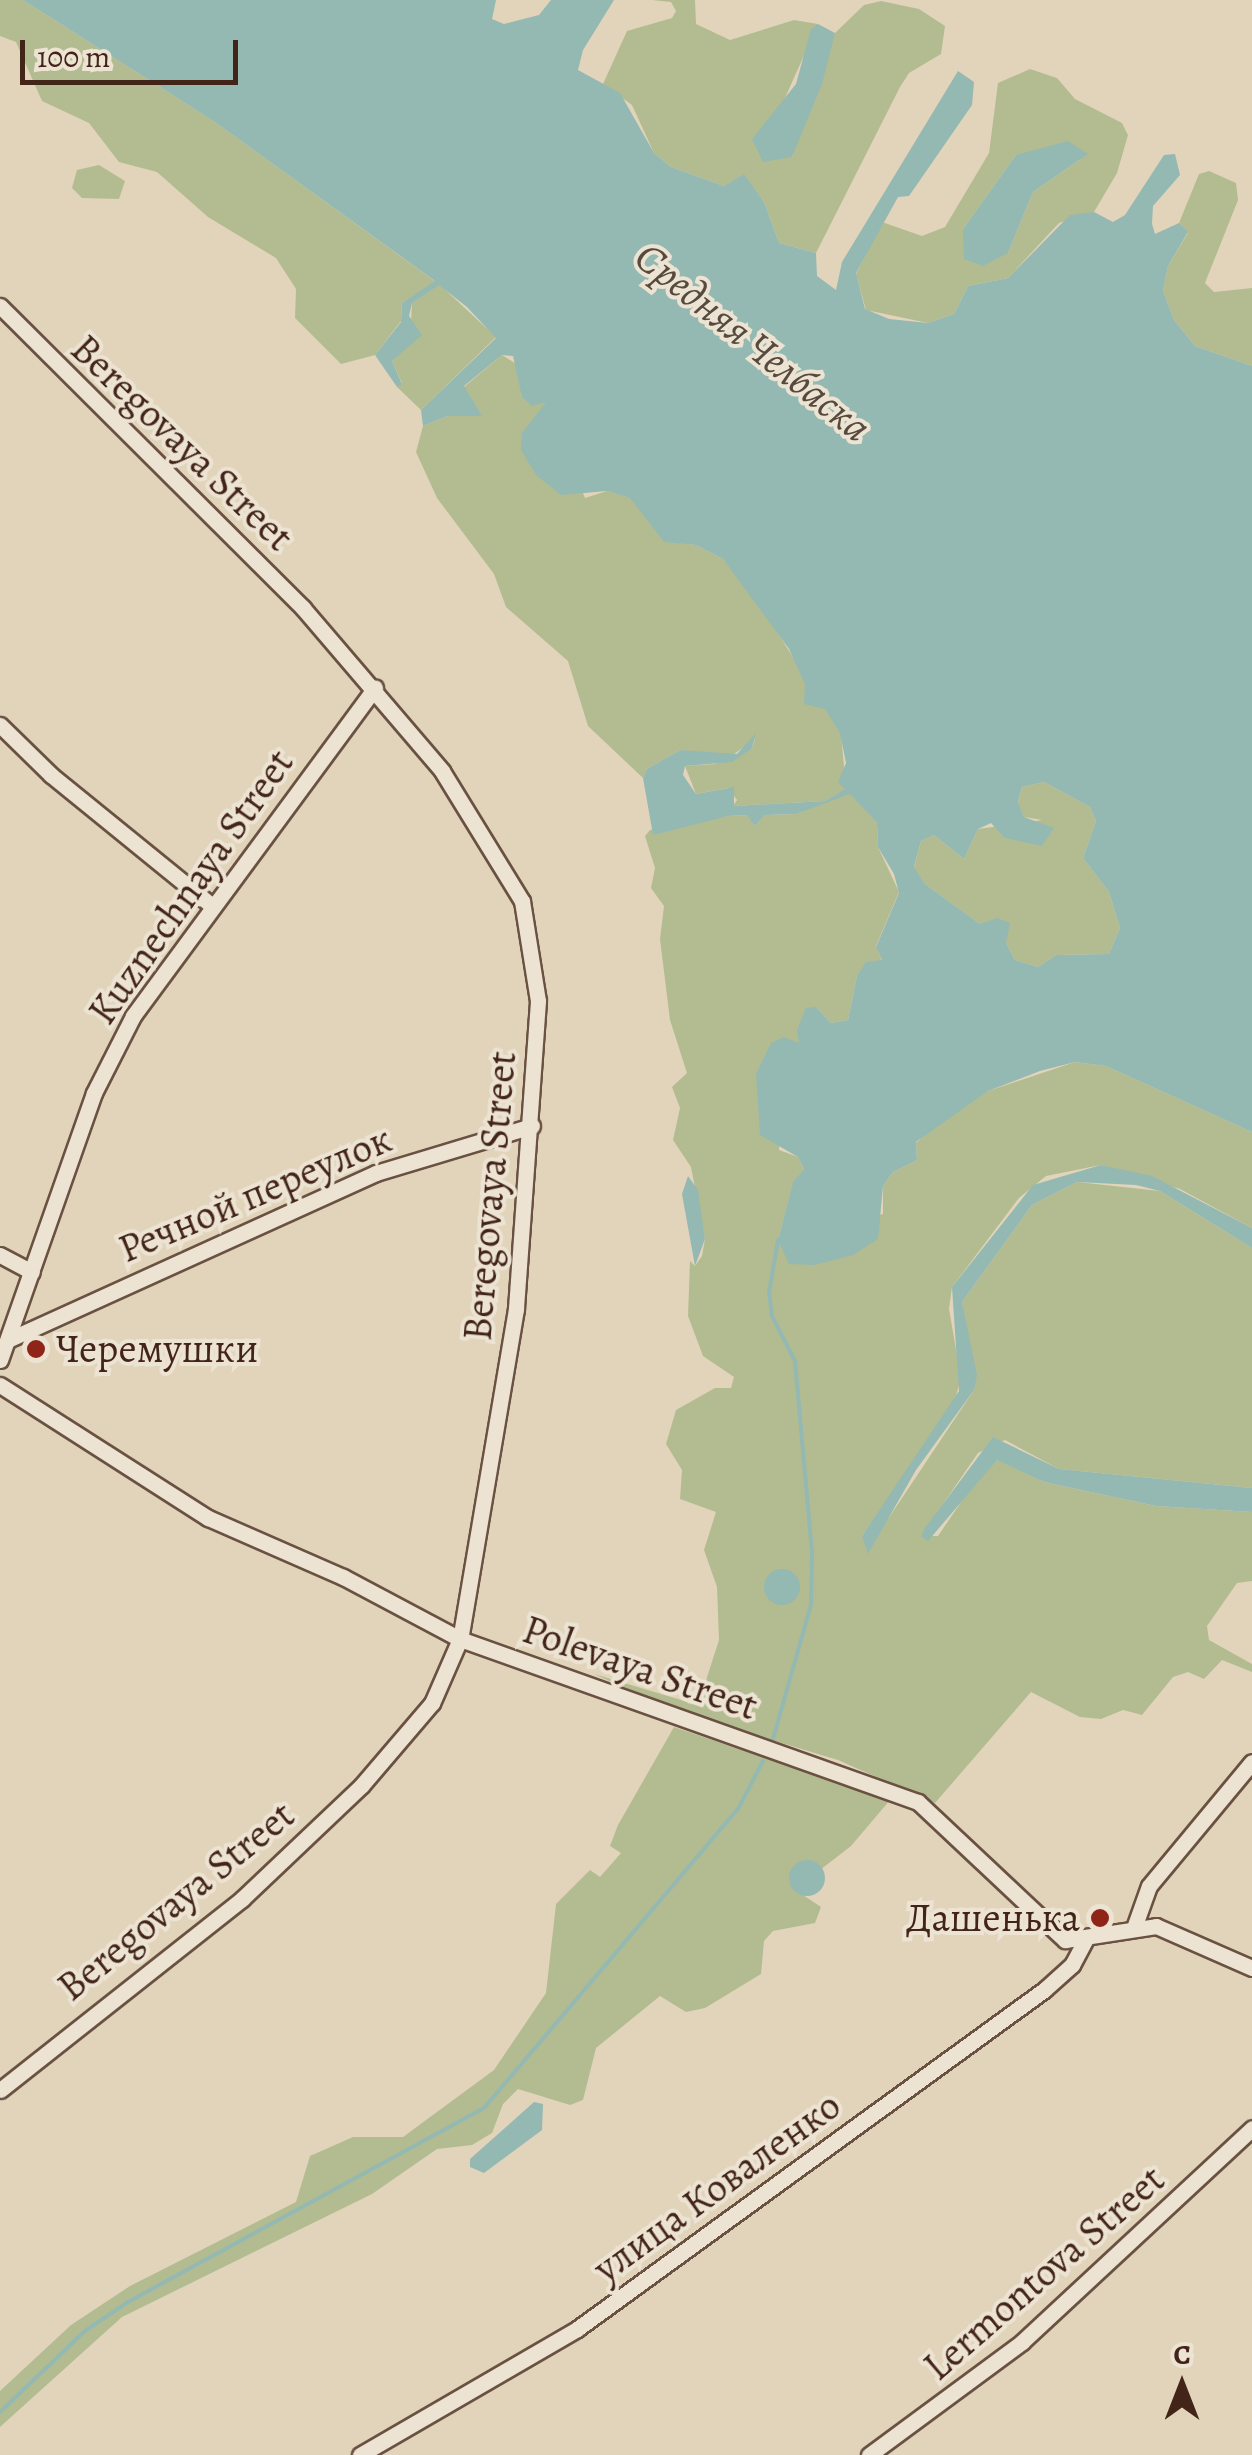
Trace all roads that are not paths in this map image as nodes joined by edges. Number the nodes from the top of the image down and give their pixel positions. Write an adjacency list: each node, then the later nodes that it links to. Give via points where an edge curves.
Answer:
1 (1, 313): 2 (street, Beregovaya Street, via 226,528)
2 (375, 688): 4 (street, Kuznechnaya Street); 5 (street, Beregovaya Street, via 478,823 522,901 537,970)
3 (0, 725): 4 (street)
4 (212, 906): 7 (street, Kuznechnaya Street, via 116,1048)
5 (532, 1126): 8 (street, Речной переулок, via 376,1174); 11 (street, Beregovaya Street, via 521,1270)
6 (0, 1256): 7 (street)
7 (32, 1272): 8 (street, Kuznechnaya Street)
8 (10, 1339): 9 (street, Kuznechnaya Street)
9 (0, 1360)
10 (0, 1385): 11 (street, Polevaya Street, via 208,1518 343,1577)
11 (460, 1639): 14 (street, Polevaya Street, via 908,1796 938,1815 1055,1933); 16 (street, Beregovaya Street, via 426,1712 361,1786 242,1899)
12 (1252, 1762): 13 (street, via 1149,1886)
13 (1135, 1925): 14 (street); 15 (street, via 1178,1932)
14 (1086, 1939): 18 (street, улица Коваленко, via 1072,1965 1044,1990 577,2328)
15 (1252, 1968)
16 (0, 2090)
17 (1252, 2128): 19 (street, Lermontova Street, via 1022,2342)
18 (360, 2455)
19 (869, 2455)

